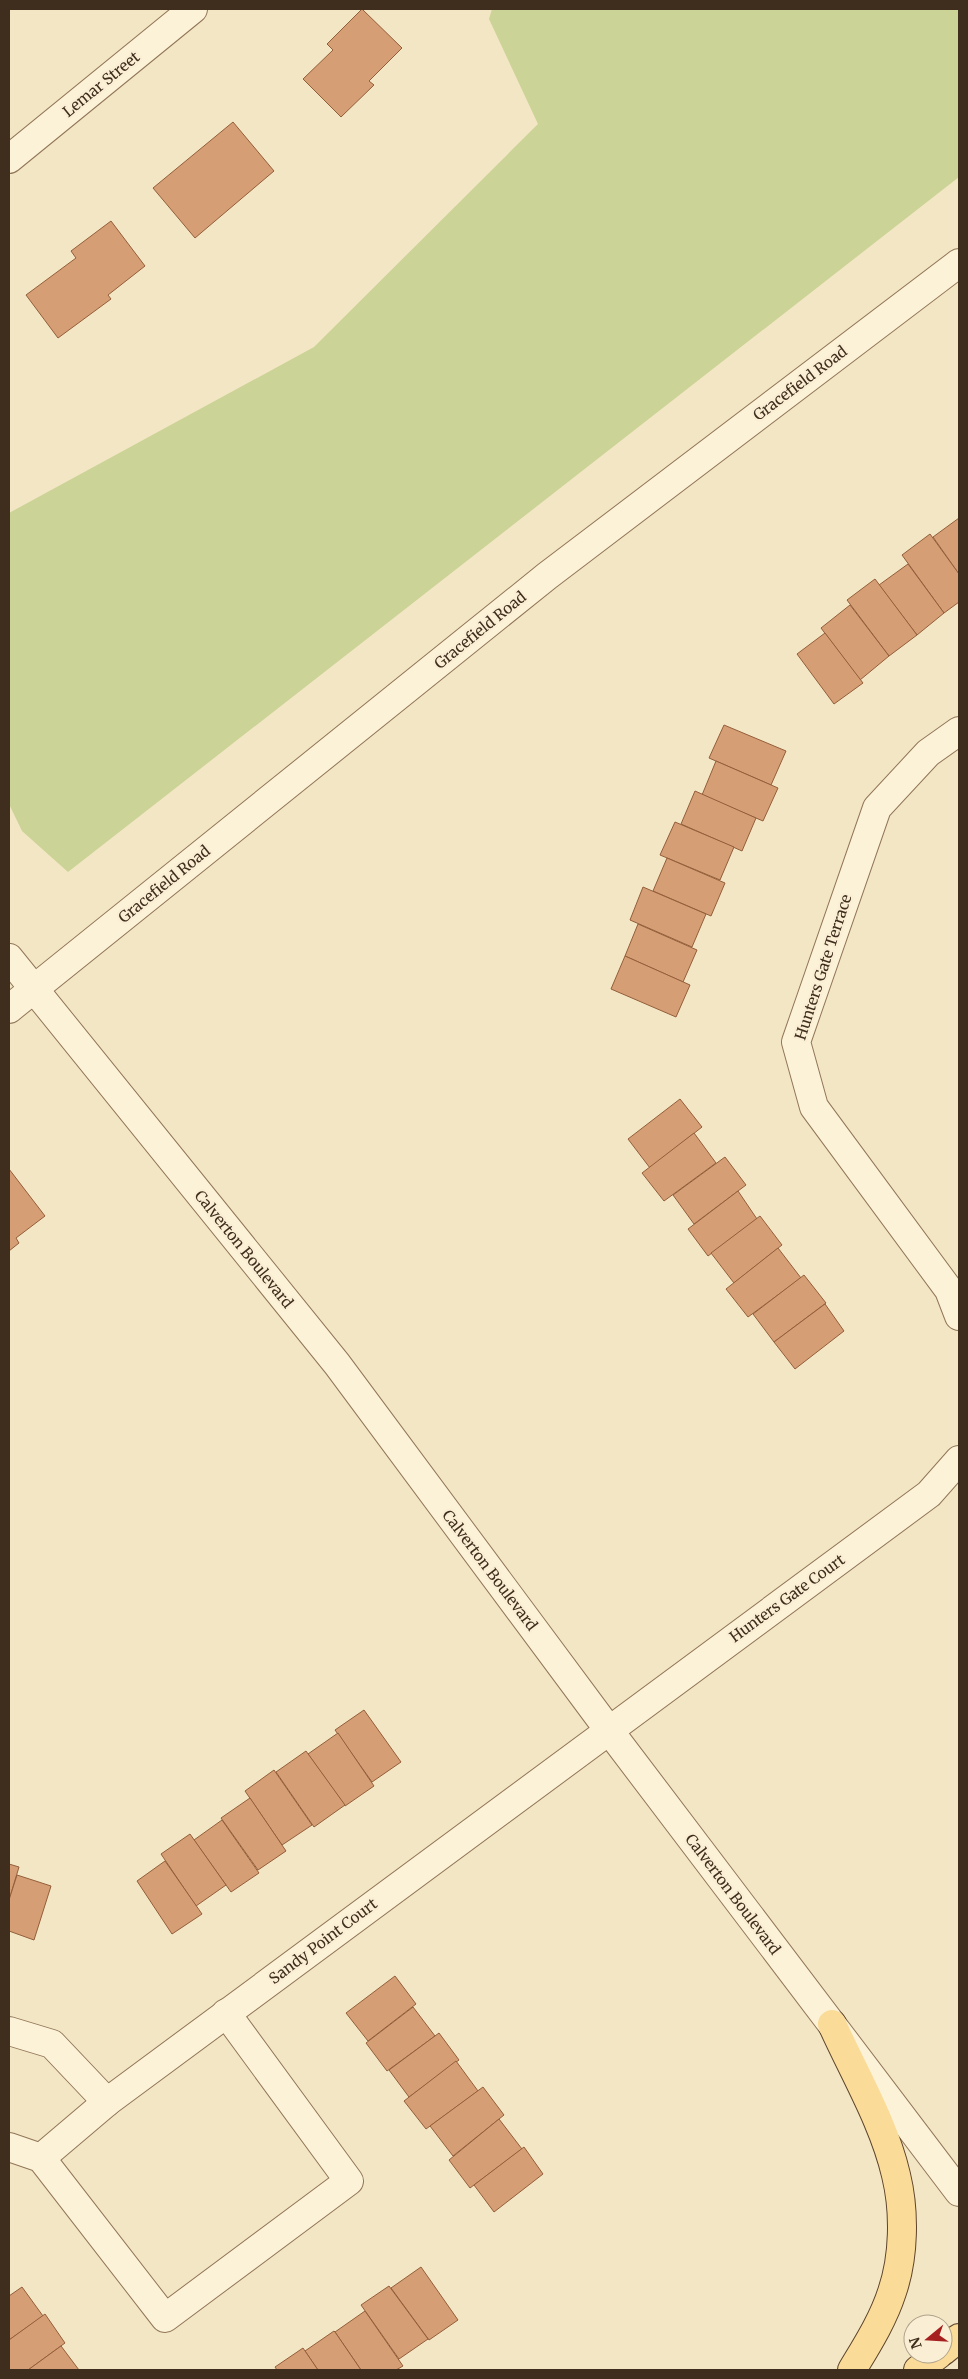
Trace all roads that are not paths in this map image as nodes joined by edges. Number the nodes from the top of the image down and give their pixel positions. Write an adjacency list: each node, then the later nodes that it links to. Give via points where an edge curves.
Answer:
1 (193, 9): 2 (street, Lemar Street)
2 (9, 159)
3 (959, 263): 6 (street, Gracefield Road, via 547,576)
4 (959, 731): 8 (street, Hunters Gate Terrace, via 928,753 877,808 796,1042 814,1107 949,1290)
5 (9, 958): 6 (street, Calverton Boulevard)
6 (34, 989): 7 (street, Gracefield Road); 10 (street, Calverton Boulevard, via 337,1364)
7 (9, 1009)
8 (959, 1316)
9 (959, 1460): 10 (street, Hunters Gate Court, via 928,1494)
10 (608, 1729): 11 (street, Sandy Point Court); 12 (street, Calverton Boulevard)
11 (226, 2013): 14 (street, Sandy Point Court); 16 (street, via 349,2181 165,2318)
12 (832, 2024): 17 (street, Calverton Boulevard); 18 (main road, via 897,2176 901,2215 900,2256 892,2292 877,2328)
13 (9, 2031): 14 (street, via 52,2044)
14 (107, 2102): 16 (street, Sandy Point Court)
15 (9, 2147): 16 (street)
16 (41, 2158)
17 (959, 2192)
18 (852, 2370)

